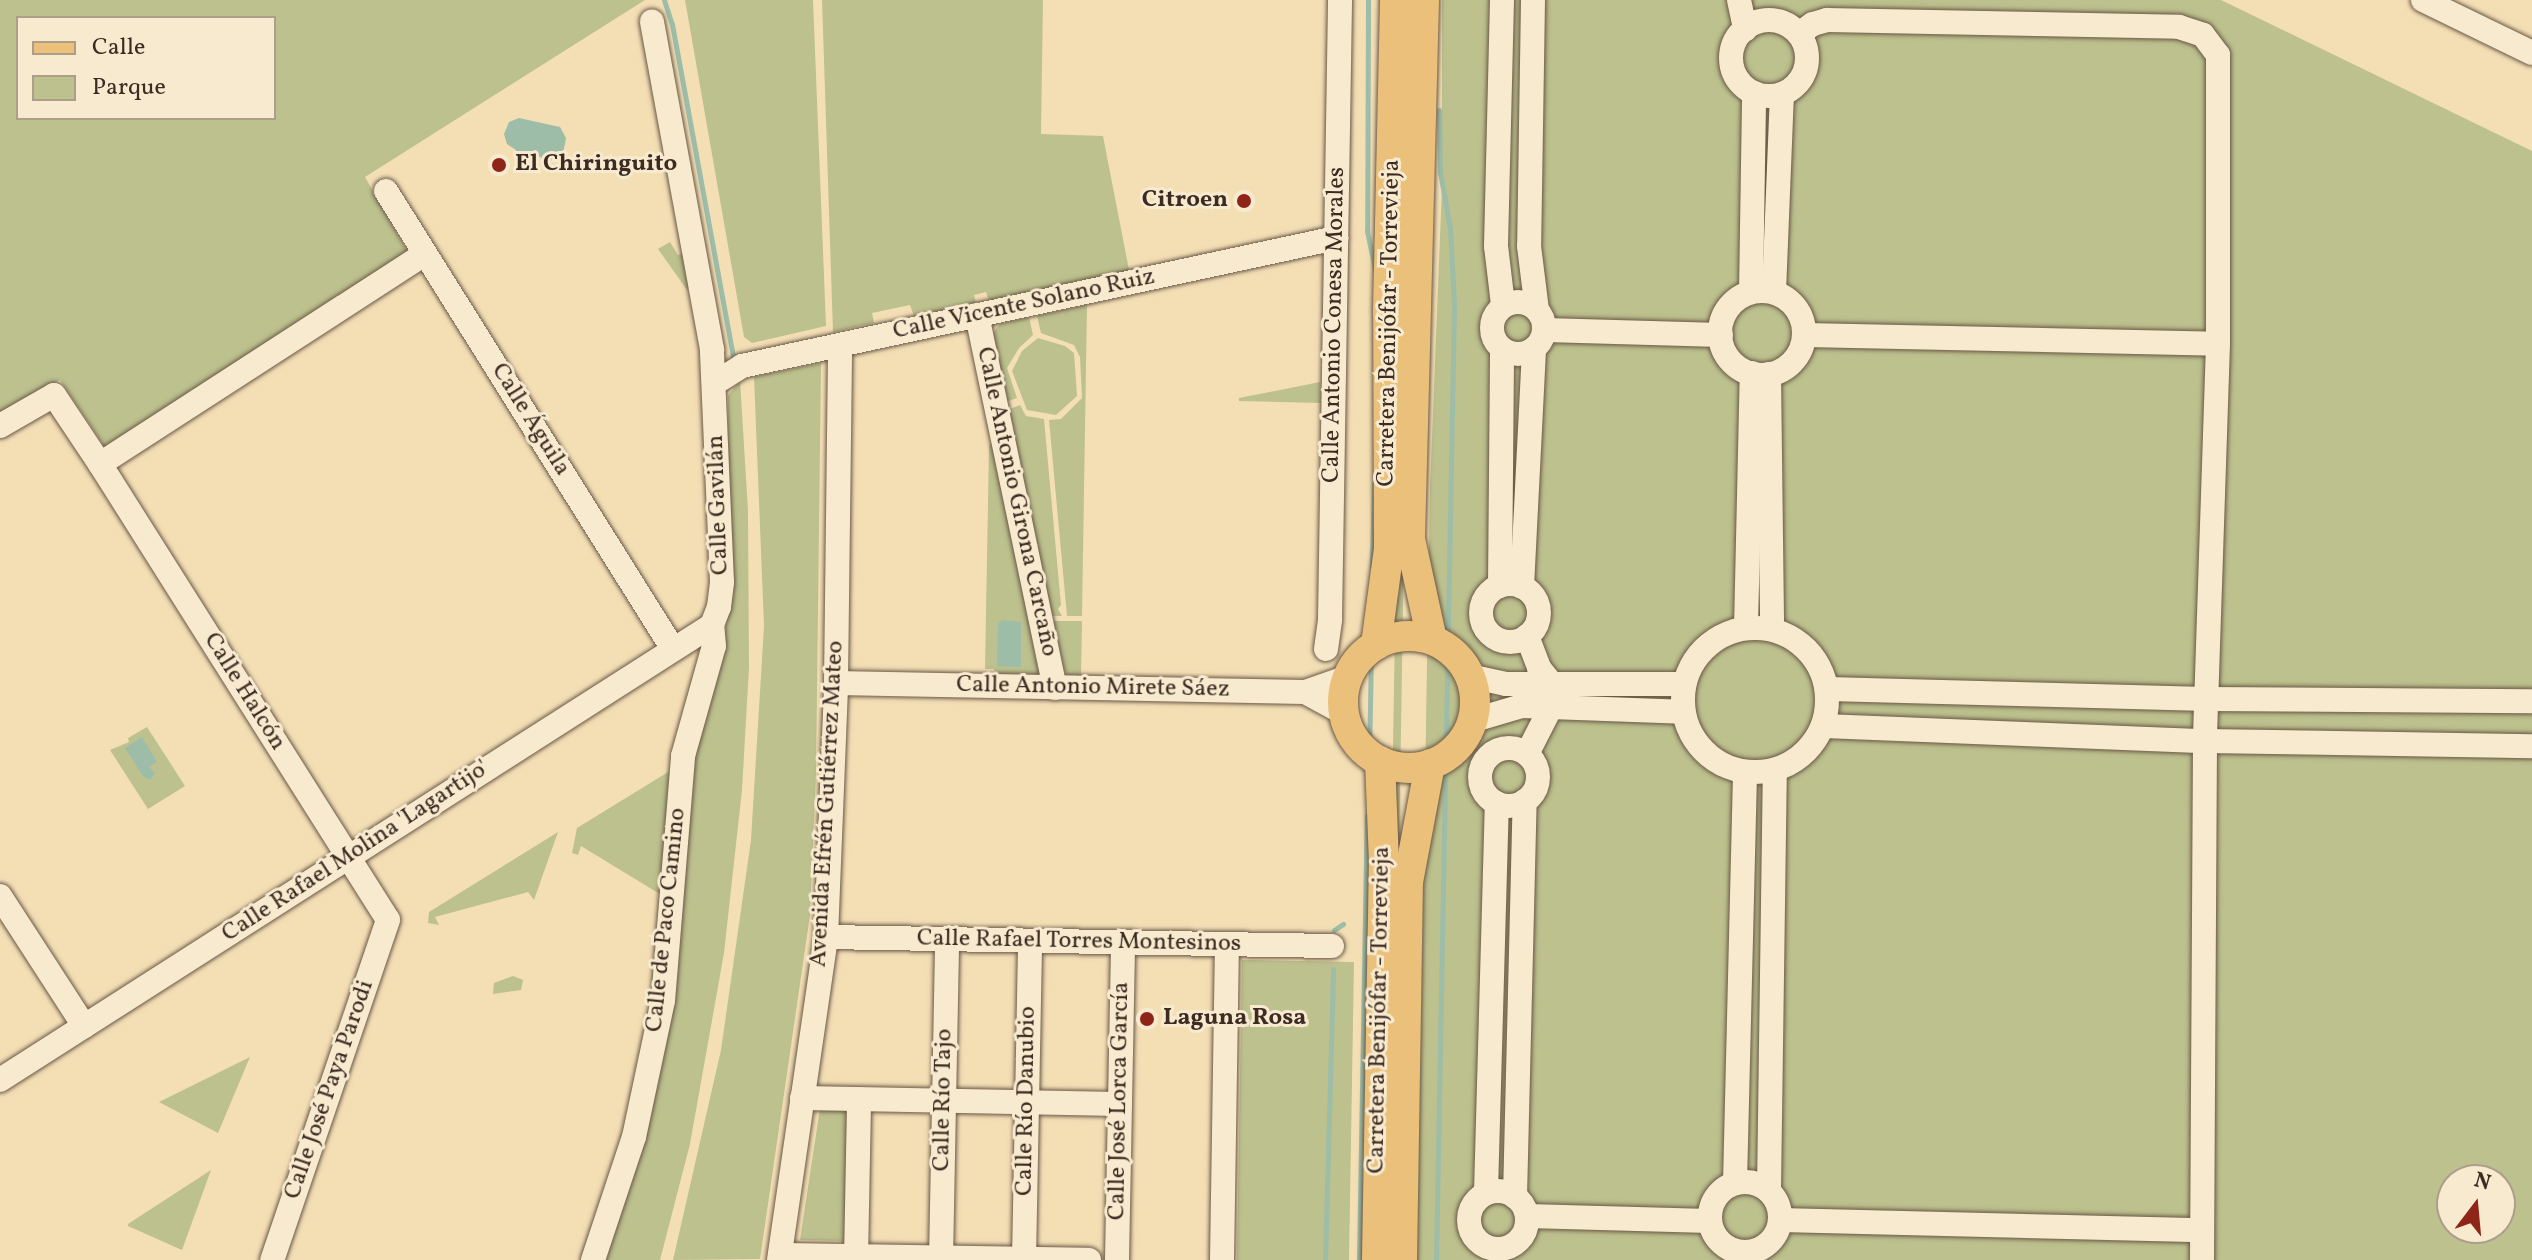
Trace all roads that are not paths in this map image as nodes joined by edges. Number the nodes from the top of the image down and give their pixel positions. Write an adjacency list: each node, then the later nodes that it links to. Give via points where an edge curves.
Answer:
1 (1340, 0): 15 (street, Calle Antonio Conesa Morales)
2 (1395, 0): 36 (main road, Carretera Benijófar - Torrevieja, via 1389,549)
3 (1424, 0): 35 (main road, Carretera Benijófar - Torrevieja, via 1410,539)
4 (1502, 0): 18 (street, via 1496,246)
5 (1533, 0): 20 (street, via 1529,246)
6 (1739, 0): 9 (street)
7 (2423, 0): 11 (street)
8 (652, 21): 27 (street, Calle Gavilán)
9 (1745, 29): 10 (street, via 1759,21 1781,22); 12 (street, via 1731,52 1733,74)
10 (1799, 34): 13 (street, via 1807,54 1804,76); 23 (street, via 1827,20 2179,27 2203,35 2214,48 2221,72)
11 (2532, 53)
12 (1754, 93): 13 (street); 17 (street)
13 (1782, 94): 17 (street)
14 (386, 191): 16 (street, Calle Águila)
15 (1336, 238): 19 (street, Calle Vicente Solano Ruiz); 38 (street, Calle Antonio Conesa Morales)
16 (425, 254): 29 (street); 37 (street, Calle Águila)
17 (1763, 292): 21 (street, via 1727,310); 22 (street, via 1794,305)
18 (1503, 305): 20 (street, via 1515,301); 25 (street, via 1493,317 1490,333)
19 (977, 315): 24 (street, Calle Vicente Solano Ruiz); 43 (street, Calle Antonio Girona Carcaño)
20 (1538, 329): 21 (street); 25 (street, via 1527,354 1511,355); 30 (street)
21 (1721, 335): 26 (street, via 1733,364)
22 (1805, 335): 23 (street); 26 (street, via 1799,355 1776,373)
23 (2218, 344): 47 (street)
24 (840, 345): 27 (street, Calle Vicente Solano Ruiz, via 734,369); 41 (street, Avenida Efrén Gutiérrez Mateo)
25 (1502, 349): 30 (street)
26 (1760, 374): 32 (street); 33 (street)
27 (715, 383): 31 (street, Calle Gavilán, via 722,582)
28 (0, 426): 29 (street, Calle Halcón, via 54,395)
29 (100, 464): 62 (street, Calle Halcón)
30 (1511, 586): 34 (street, via 1538,606 1536,626); 34 (street, via 1492,590 1482,605 1483,624 1503,641)
31 (712, 625): 37 (street, Calle Rafael Molina 'Lagartijo'); 92 (street, Calle de Paco Camino, via 714,646 683,756 663,1001 634,1137)
32 (1746, 628): 33 (street); 42 (street, via 1721,635 1697,654)
33 (1772, 628): 44 (street, via 1812,654)
34 (1527, 636): 46 (street)
35 (1432, 640): 36 (main road, via 1410,635); 39 (main road, via 1451,651)
36 (1376, 645): 40 (main road, via 1354,664)
37 (673, 649): 62 (street, Calle Rafael Molina 'Lagartijo')
38 (1326, 649)
39 (1469, 676): 46 (street); 51 (main road, via 1475,709)
40 (1348, 677): 45 (street); 50 (main road)
41 (836, 683): 43 (street, Calle Antonio Mirete Sáez); 65 (street, Avenida Efrén Gutiérrez Mateo)
42 (1683, 684): 46 (street); 49 (street)
43 (1055, 688): 45 (street, Calle Antonio Mirete Sáez)
44 (1828, 689): 47 (street); 52 (street)
45 (1305, 692): 50 (street, Calle Antonio Mirete Sáez)
46 (1552, 696): 49 (street); 51 (street); 55 (street)
47 (2207, 699): 48 (street); 53 (street)
48 (2532, 701)
49 (1682, 712): 59 (street, via 1693,741 1716,762)
50 (1344, 713): 56 (main road, via 1359,745)
51 (1471, 721): 57 (main road, via 1456,748)
52 (1824, 726): 53 (street); 58 (street, via 1805,754)
53 (2205, 741): 54 (street); 84 (street)
54 (2532, 746)
55 (1527, 754): 60 (street, via 1538,778); 61 (street, via 1500,749 1485,761 1483,790)
56 (1380, 761): 57 (main road, via 1417,768); 97 (main road, Carretera Benijófar - Torrevieja, via 1384,863)
57 (1430, 764): 98 (main road, Carretera Benijófar - Torrevieja, via 1408,882)
58 (1775, 771): 59 (street); 79 (street)
59 (1745, 773): 78 (street)
60 (1525, 801): 61 (street); 81 (street)
61 (1497, 803): 80 (street)
62 (348, 857): 64 (street, Calle Halcón); 71 (street, Calle Rafael Molina 'Lagartijo')
63 (0, 896): 71 (street)
64 (388, 920): 91 (street, Calle José Paya Parodi)
65 (826, 937): 66 (street, Calle Rafael Torres Montesinos); 73 (street, Avenida Efrén Gutiérrez Mateo)
66 (947, 940): 67 (street, Calle Rafael Torres Montesinos); 75 (street, Calle Río Tajo)
67 (1030, 941): 68 (street, Calle Rafael Torres Montesinos); 76 (street, Calle Río Danubio)
68 (1123, 943): 69 (street, Calle Rafael Torres Montesinos); 77 (street, Calle José Lorca García)
69 (1227, 944): 70 (street, Calle Rafael Torres Montesinos); 96 (street)
70 (1332, 946)
71 (84, 1026): 72 (street, Calle Rafael Molina 'Lagartijo')
72 (0, 1080)
73 (802, 1098): 74 (street); 88 (street, Avenida Efrén Gutiérrez Mateo)
74 (859, 1099): 75 (street); 89 (street)
75 (944, 1101): 76 (street); 90 (street, Calle Río Tajo)
76 (1027, 1102): 77 (street); 93 (street, Calle Río Danubio)
77 (1120, 1104): 95 (street, Calle José Lorca García)
78 (1735, 1183): 79 (street, via 1757,1183); 83 (street, via 1718,1194)
79 (1769, 1190): 82 (street, via 1778,1202)
80 (1486, 1192): 81 (street, via 1510,1193); 86 (street, via 1471,1208 1469,1223)
81 (1521, 1207): 83 (street); 85 (street, via 1525,1231)
82 (1780, 1220): 84 (street); 87 (street, via 1771,1242)
83 (1710, 1221): 87 (street, via 1714,1234)
84 (2202, 1230): 99 (street)
85 (1516, 1252): 86 (street)
86 (1487, 1253)
87 (1748, 1255)
88 (780, 1258): 89 (street)
89 (856, 1258): 90 (street)
90 (941, 1259): 93 (street)
91 (272, 1260)
92 (593, 1260)
93 (1024, 1260): 94 (street)
94 (1089, 1260)
95 (1117, 1260)
96 (1222, 1260)
97 (1377, 1260)
98 (1402, 1260)
99 (2202, 1260)

